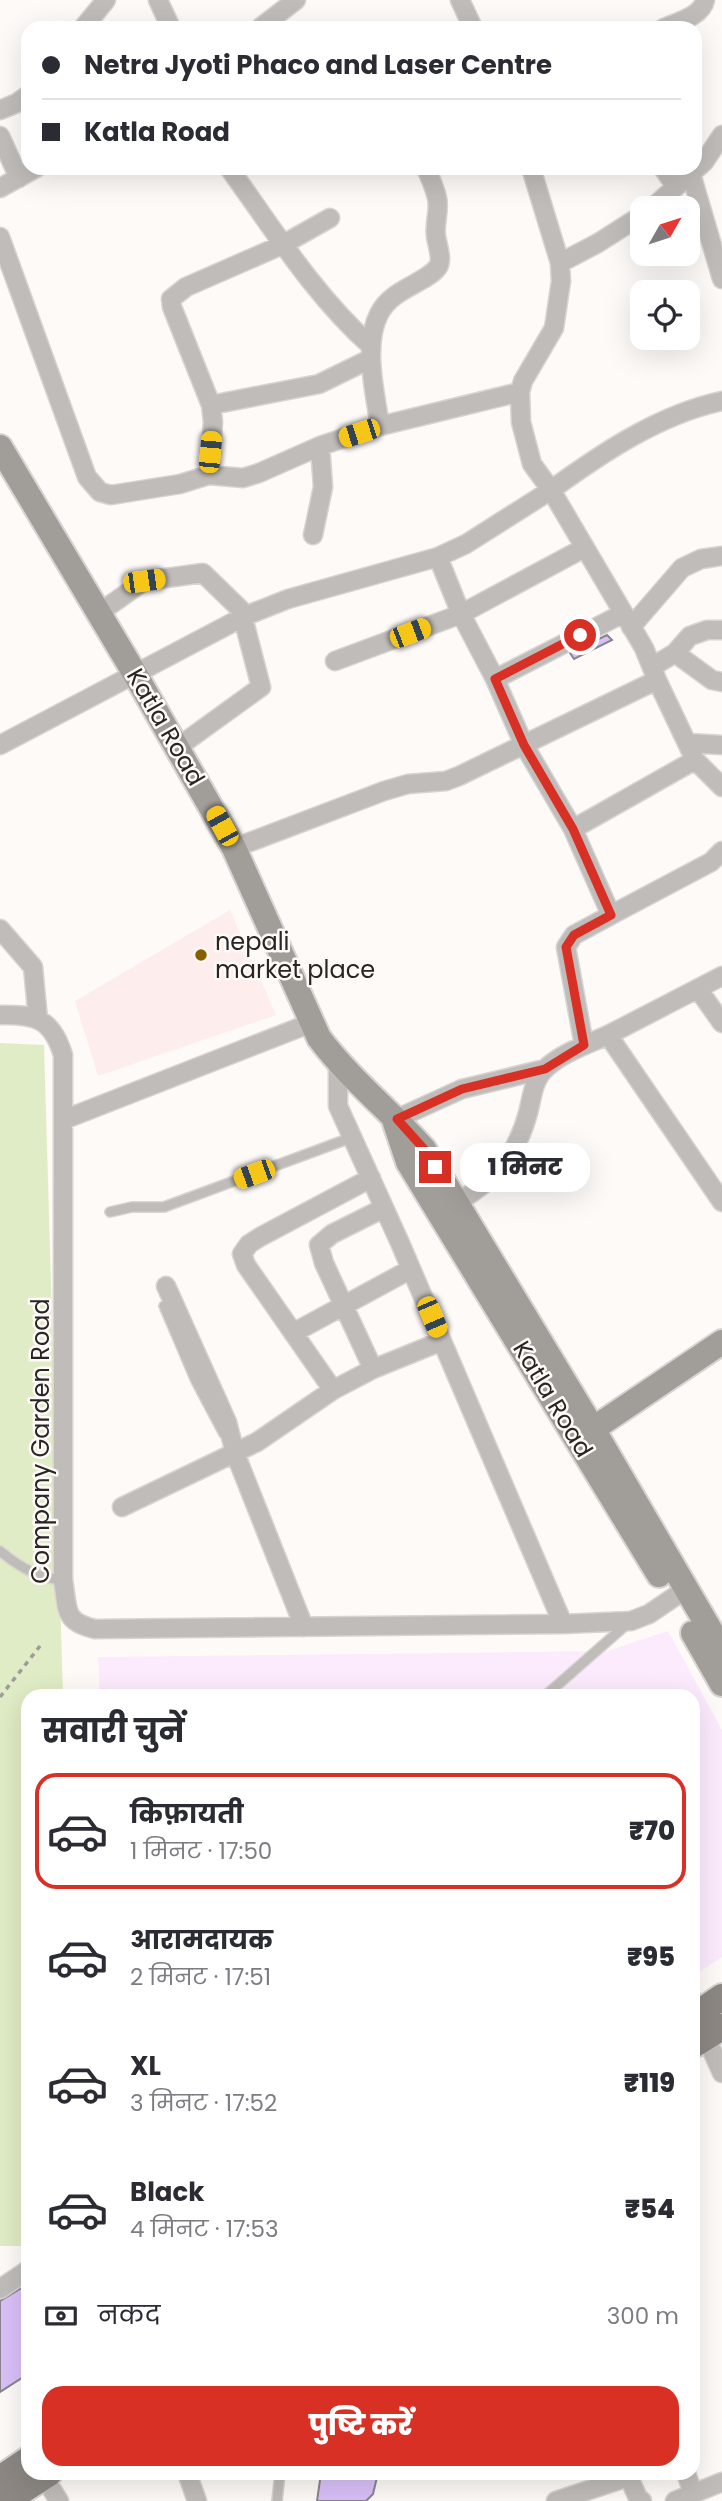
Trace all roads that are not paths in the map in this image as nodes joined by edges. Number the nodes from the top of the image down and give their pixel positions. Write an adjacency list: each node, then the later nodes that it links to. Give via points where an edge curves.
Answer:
1 (106, 0): 6 (street)
2 (158, 0): 7 (street)
3 (296, 0): 8 (street)
4 (460, 0): 9 (street)
5 (705, 0): 10 (street, via 698,12)
6 (89, 21)
7 (168, 21)
8 (269, 21)
9 (470, 21)
10 (679, 21)
11 (21, 101): 12 (street)
12 (0, 110)
13 (722, 135): 15 (street)
14 (0, 136): 23 (street)
15 (702, 164)
16 (24, 175): 23 (street)
17 (234, 175): 30 (street)
18 (429, 175): 33 (street, via 439,210 435,232 440,261 427,276 394,296 379,314)
19 (533, 175): 31 (street)
20 (668, 175): 24 (street)
21 (690, 175): 24 (street)
22 (691, 175): 32 (street)
23 (19, 178): 25 (street)
24 (676, 187): 26 (street)
25 (0, 188)
26 (666, 196)
27 (330, 218): 30 (street)
28 (630, 223): 31 (street)
29 (0, 237): 40 (street, via 93,486 111,495 125,494)
30 (282, 245): 33 (street); 36 (street, via 206,277 171,299)
31 (560, 263): 34 (street, via 554,328)
32 (722, 279)
33 (371, 352): 36 (street, via 319,384); 37 (street)
34 (520, 392): 37 (street); 41 (street, via 527,452)
35 (722, 401): 41 (street, via 646,431 599,456)
36 (211, 405): 40 (street)
37 (380, 426): 38 (street)
38 (320, 446): 40 (street, via 243,478); 42 (street, via 323,487)
39 (0, 447): 46 (street, Katla Road)
40 (209, 475)
41 (551, 490): 43 (street); 45 (street)
42 (313, 535)
43 (584, 548): 47 (street); 49 (street)
44 (722, 556): 49 (street, via 682,568)
45 (438, 557): 47 (street); 48 (street, via 288,598)
46 (99, 613): 48 (street, via 144,581 203,573 241,610); 54 (street, Katla Road)
47 (460, 614): 52 (street); 55 (street)
48 (242, 618): 54 (street); 61 (street, via 261,687)
49 (626, 620): 53 (street); 55 (street)
50 (722, 629): 51 (street, via 690,636)
51 (676, 653): 53 (street); 56 (street, via 712,680)
52 (335, 661)
53 (654, 673): 57 (street); 59 (street)
54 (135, 674): 58 (street); 61 (street, Katla Road)
55 (495, 679): 59 (street)
56 (722, 682)
57 (687, 743): 60 (street); 62 (street)
58 (0, 745)
59 (524, 745): 64 (street); 65 (street, via 459,776 384,791)
60 (722, 746)
61 (178, 747): 65 (street, Katla Road)
62 (695, 760): 63 (street); 64 (street)
63 (722, 787)
64 (573, 829): 67 (street)
65 (234, 848): 73 (street, Katla Road)
66 (722, 851): 67 (street, via 711,862)
67 (611, 915): 76 (street, via 574,935 566,947)
68 (0, 929): 72 (street, via 33,967)
69 (722, 976): 70 (street)
70 (698, 989): 74 (street); 75 (street)
71 (0, 1015): 72 (street)
72 (38, 1019): 80 (street, Company Garden Road, via 51,1027 63,1055)
73 (311, 1023): 77 (street, Katla Road); 80 (street)
74 (722, 1023)
75 (608, 1035): 76 (street); 83 (street)
76 (584, 1045): 78 (street)
77 (338, 1063): 79 (street, Katla Road); 81 (street, via 338,1106)
78 (545, 1069): 79 (street, via 462,1089); 84 (street, via 536,1080 512,1155 490,1180)
79 (394, 1117): 84 (street, Katla Road, via 424,1149); 87 (street, Katla Road, via 408,1162)
80 (63, 1120): 101 (street, Company Garden Road)
81 (353, 1137): 82 (street); 86 (lane, via 164,1207)
82 (371, 1178): 85 (street); 92 (street, via 260,1237 243,1254)
83 (722, 1202)
84 (457, 1203): 87 (street, Katla Road)
85 (384, 1208): 88 (street); 91 (street, via 319,1245)
86 (110, 1212)
87 (464, 1233): 97 (street, Katla Road)
88 (411, 1269): 91 (street); 93 (street)
89 (166, 1286): 98 (street, via 227,1422)
90 (164, 1306): 98 (lane, via 196,1381)
91 (344, 1306): 92 (street); 95 (street)
92 (293, 1333): 96 (street)
93 (442, 1340): 95 (street); 104 (street)
94 (722, 1342): 97 (street)
95 (373, 1369): 96 (street)
96 (333, 1390): 98 (street)
97 (593, 1442): 102 (street, Katla Road)
98 (235, 1453): 99 (street); 105 (street)
99 (122, 1507)
100 (0, 1551): 101 (lane, via 30,1572 48,1580)
101 (63, 1580): 105 (street, Company Garden Road, via 69,1614 78,1625 94,1629)
102 (679, 1593): 103 (street, Company Garden Road); 106 (street, Katla Road)
103 (631, 1621): 104 (street, Company Garden Road); 107 (lane)
104 (563, 1625): 105 (street, Company Garden Road)
105 (304, 1627)
106 (720, 1669)
107 (553, 1689)
108 (706, 2021): 109 (street)
109 (722, 2073)
110 (21, 2275): 111 (street)
111 (0, 2289)
112 (21, 2474): 113 (main road)
113 (0, 2479)
114 (29, 2480): 123 (main road)
115 (46, 2480): 124 (street)
116 (190, 2480): 125 (street)
117 (279, 2480): 126 (lane)
118 (613, 2480): 127 (street)
119 (629, 2480): 128 (street)
120 (688, 2480): 122 (street)
121 (720, 2488): 122 (street)
122 (693, 2493): 129 (street)
123 (6, 2501)
124 (59, 2501)
125 (197, 2501)
126 (277, 2501)
127 (556, 2501)
128 (642, 2501)
129 (675, 2501)

